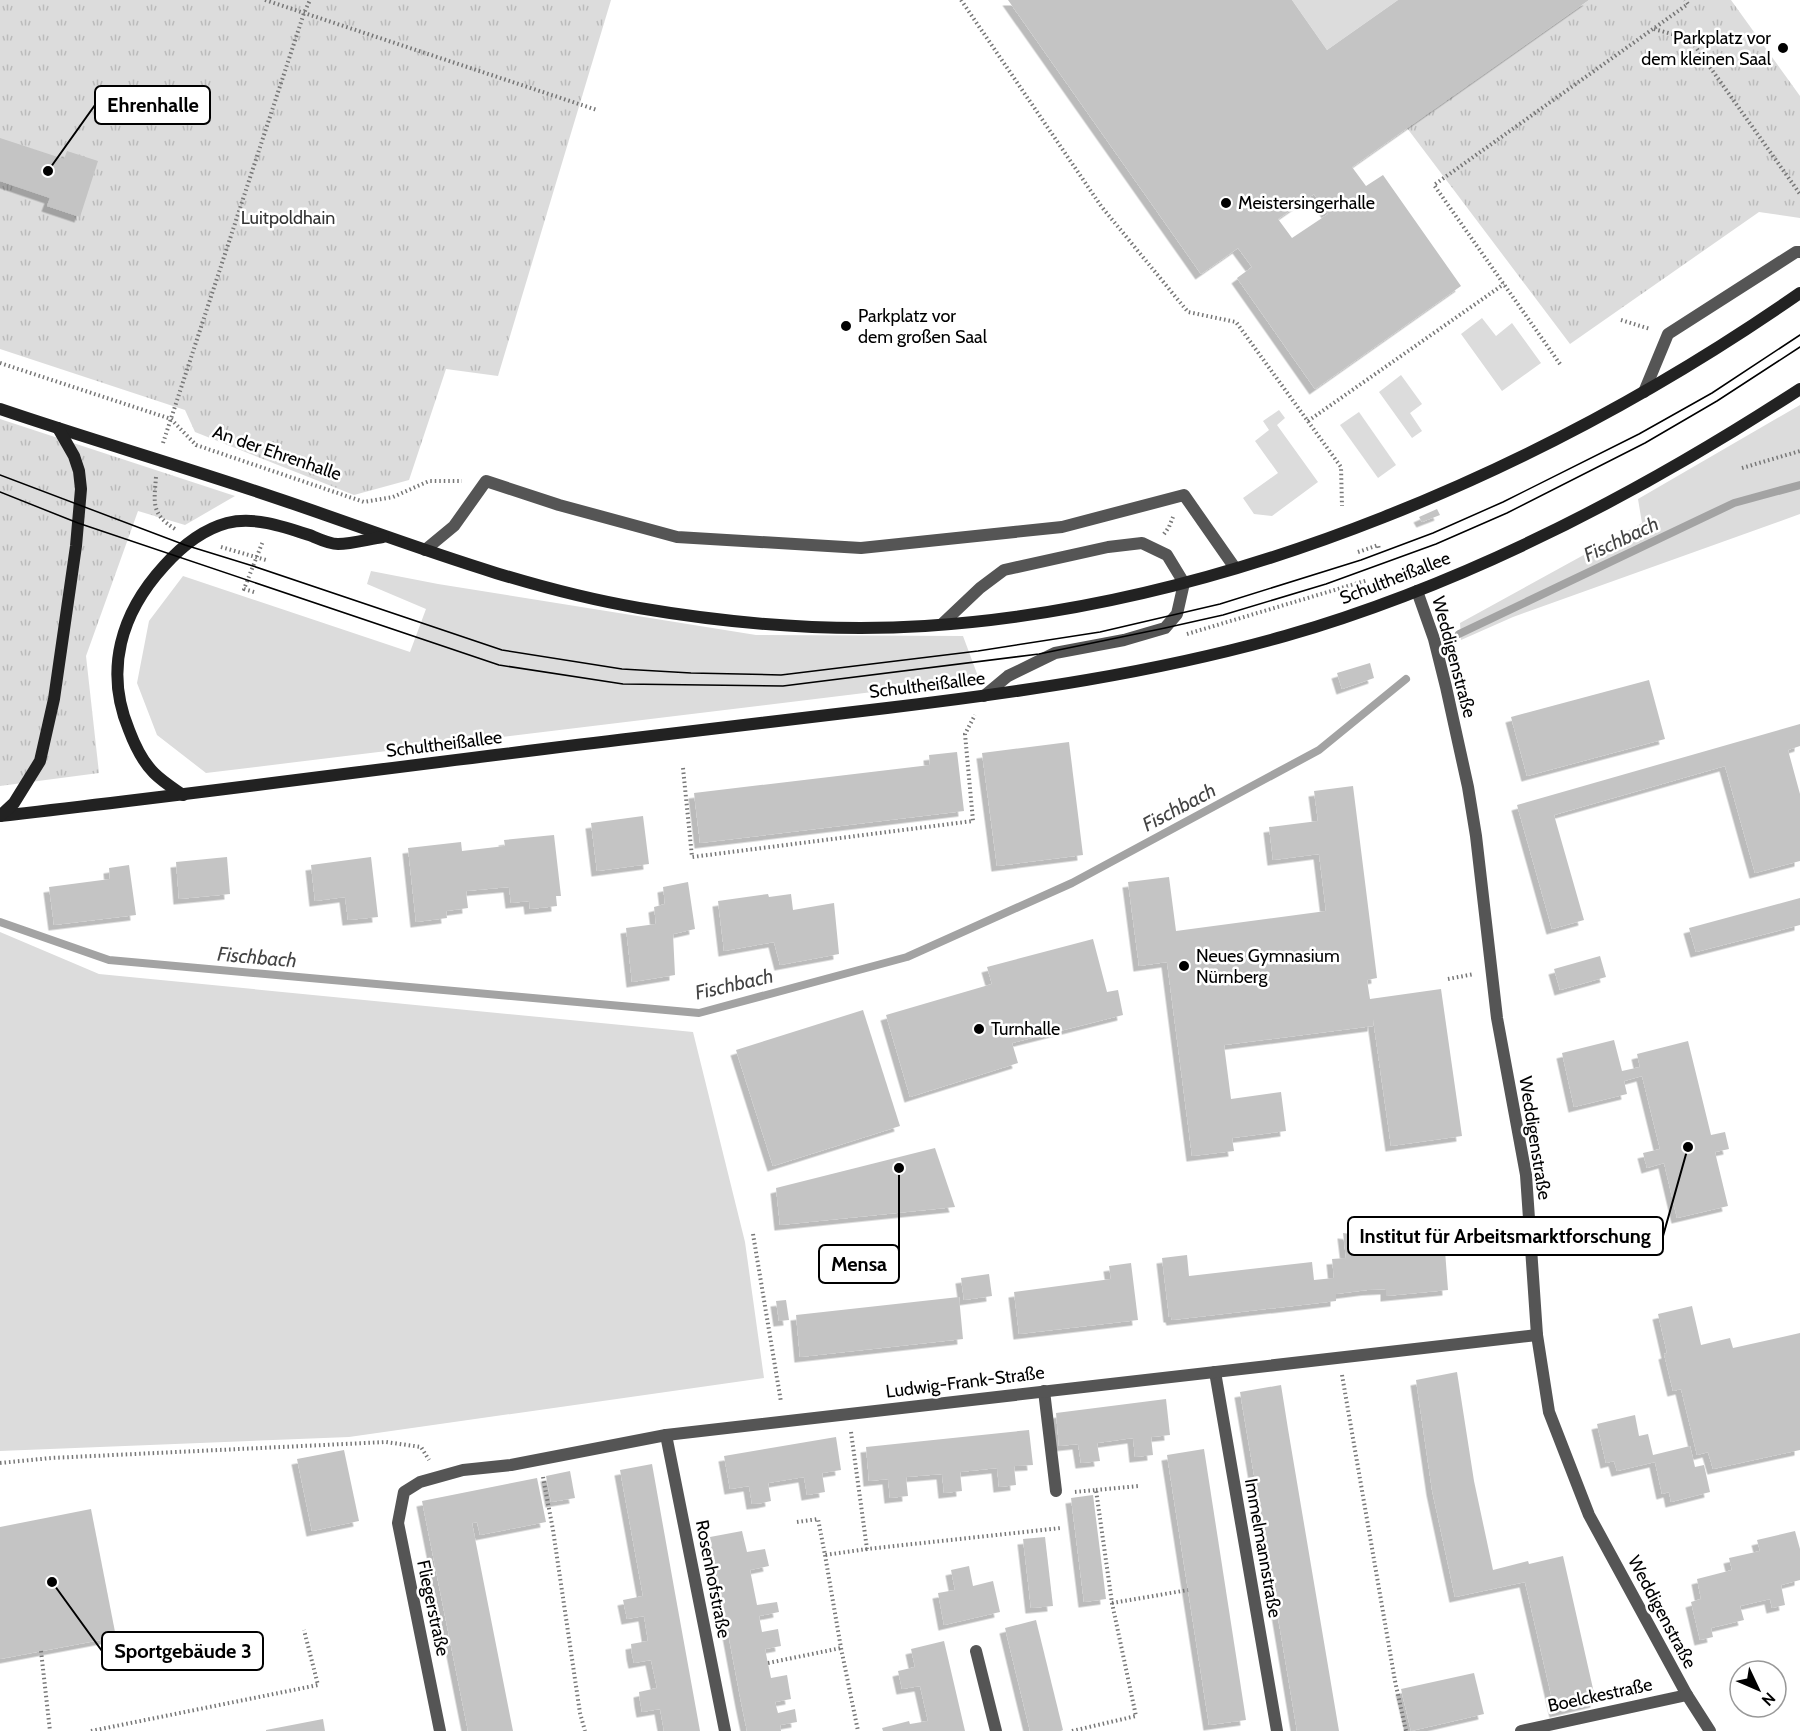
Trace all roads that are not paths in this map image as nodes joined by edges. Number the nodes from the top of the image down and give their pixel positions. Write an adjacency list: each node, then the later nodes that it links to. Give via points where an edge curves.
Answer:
1 (1800, 252): 4 (street, via 1668,334)
2 (1800, 293): 4 (main road)
3 (1800, 389): 11 (main road, Schultheißallee, via 1684,461 1584,515)
4 (1644, 392): 9 (main road, via 1508,463 1435,495 1351,529)
5 (0, 409): 6 (main road)
6 (57, 428): 7 (main road); 15 (main road, via 74,456 81,489 54,699 40,761 14,803)
7 (384, 536): 8 (main road); 14 (main road, via 336,544 271,524 238,521 216,526 174,555 141,595 118,651 117,690 135,746 153,772)
8 (425, 550): 9 (street, via 454,526 486,481 678,537 861,548 1062,527 1184,495); 12 (main road, via 539,586 678,614 807,627)
9 (1235, 568): 10 (main road)
10 (1184, 583): 12 (main road, via 1039,613); 12 (street, via 1167,555 1143,543 1108,547 1004,570); 13 (street, via 1177,614 1165,628 1055,653 1008,676)
11 (1417, 591): 13 (main road, Schultheißallee, via 1312,628 1216,654); 16 (street, Weddigenstraße, via 1443,677 1476,836 1497,1018 1526,1175)
12 (942, 624)
13 (984, 696): 14 (main road, Schultheißallee)
14 (183, 795): 15 (main road, Schultheißallee)
15 (0, 816)
16 (1537, 1335): 17 (street, Ludwig-Frank-Straße); 23 (street, Weddigenstraße, via 1549,1412 1589,1515)
17 (1215, 1372): 18 (street, Ludwig-Frank-Straße); 27 (street, Immelmannstraße)
18 (1044, 1391): 19 (street, Ludwig-Frank-Straße); 21 (street)
19 (666, 1435): 20 (street, Ludwig-Frank-Straße, via 540,1460 464,1470 420,1482); 25 (street, Rosenhofstraße)
20 (404, 1492): 24 (street, Fliegerstraße, via 398,1523)
21 (1061, 1492)
22 (976, 1652): 26 (street)
23 (1687, 1695): 28 (street, Boelckestraße); 29 (street, Weddigenstraße)
24 (440, 1731)
25 (725, 1731)
26 (996, 1731)
27 (1276, 1731)
28 (1521, 1731)
29 (1710, 1731)

